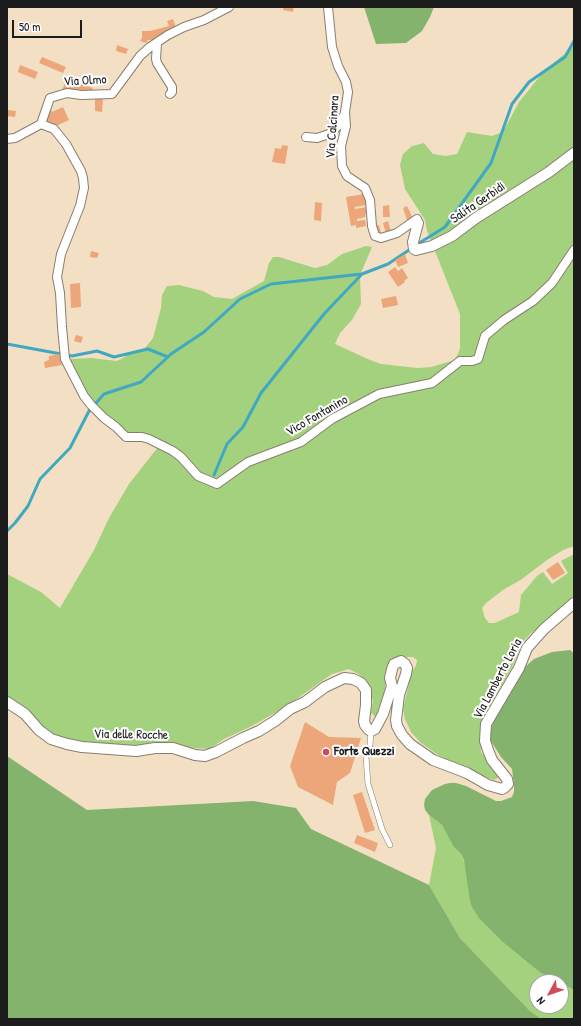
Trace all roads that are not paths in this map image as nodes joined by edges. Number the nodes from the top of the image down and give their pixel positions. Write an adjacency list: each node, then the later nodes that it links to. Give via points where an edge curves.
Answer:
1 (229, 7): 3 (street, Via Olmo)
2 (328, 7): 5 (street, Via Calcinara, via 332,47 348,92)
3 (156, 43): 4 (street, via 157,63 172,87); 6 (street, Via Olmo, via 140,56 112,94 67,93 50,98)
4 (170, 94)
5 (345, 112): 7 (street, via 339,125 329,134 317,138); 10 (street, Via Calcinara, via 346,126 341,146 342,166 347,176 365,188 370,200 375,236 381,238 397,233 417,219)
6 (41, 124): 8 (street, via 16,138); 11 (street, Vico Fontanino, via 54,129 66,144 83,178 84,188 80,206 61,254 57,278 65,358 84,396 126,437 149,439 173,451 198,476 217,484 248,462 301,442 332,419 379,394 432,383 460,361 478,359 485,336 533,301 552,283)
7 (306, 137)
8 (7, 139)
9 (574, 153): 10 (street, Salita Gerbidi, via 452,236 419,250 414,246)
10 (418, 223)
11 (574, 250)
12 (574, 603): 15 (street, Via Lamberto Loria, via 527,648 486,724 485,741 492,760 507,779 508,784 504,788 495,788 433,760 402,735 396,720 399,695 407,668 401,661 396,662 392,668 392,686 383,714)
13 (344, 678): 14 (street, Via delle Rocche, via 330,684 305,702 290,708 275,722 259,731 205,756 173,748 123,750 66,744 51,739 25,714); 15 (street, Via Lamberto Loria, via 353,679 366,690 365,726)
14 (7, 702)
15 (371, 731): 16 (lane, Via Lamberto Loria, via 366,757 368,784 382,830)
16 (390, 845)

